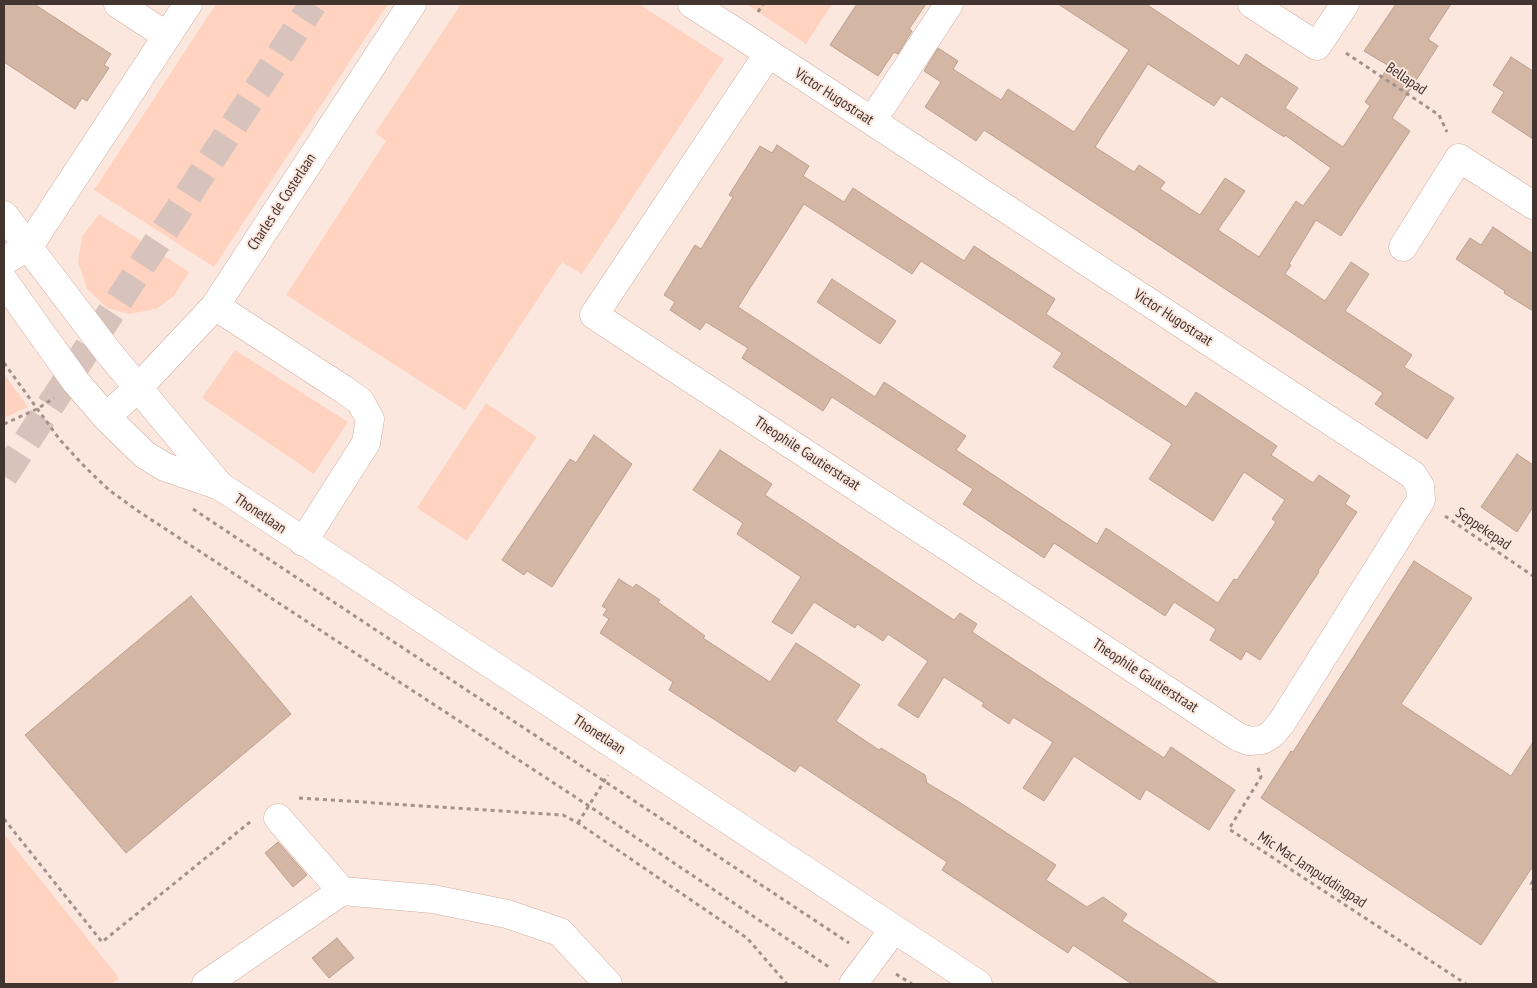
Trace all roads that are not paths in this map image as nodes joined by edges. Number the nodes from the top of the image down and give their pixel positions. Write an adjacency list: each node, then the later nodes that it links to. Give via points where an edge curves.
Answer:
1 (118, 4): 8 (street)
2 (188, 4): 8 (street)
3 (412, 4): 17 (street, Charles de Costerlaan)
4 (692, 4): 9 (street, Victor Hugostraat)
5 (948, 4): 10 (street)
6 (1252, 4): 7 (street, via 1317,46)
7 (1345, 4)
8 (168, 36): 13 (street)
9 (768, 54): 10 (street, Victor Hugostraat); 22 (street, Theophile Gautierstraat, via 594,315 1238,736 1249,741 1262,740)
10 (872, 121): 22 (street, Victor Hugostraat, via 1413,475 1420,486 1421,500)
11 (1533, 205): 14 (street, via 1459,158)
12 (4, 215): 13 (street, Thonetlaan)
13 (29, 246): 15 (street); 18 (street, Thonetlaan)
14 (1403, 247)
15 (4, 261)
16 (4, 281): 19 (street, Thonetlaan, via 76,382)
17 (215, 306): 18 (street, Charles de Costerlaan); 21 (street, via 360,401 370,419 366,443)
18 (138, 388): 19 (street); 20 (street, Thonetlaan)
19 (106, 417): 20 (street, Thonetlaan, via 145,454 165,467)
20 (220, 486): 21 (street, Thonetlaan)
21 (303, 542): 25 (street, Thonetlaan)
22 (1282, 722)
23 (278, 818): 24 (street)
24 (342, 891): 26 (street); 27 (street, via 432,899 507,914 560,932)
25 (894, 929): 28 (street); 29 (street, Thonetlaan)
26 (206, 984)
27 (608, 984)
28 (854, 984)
29 (978, 984)

